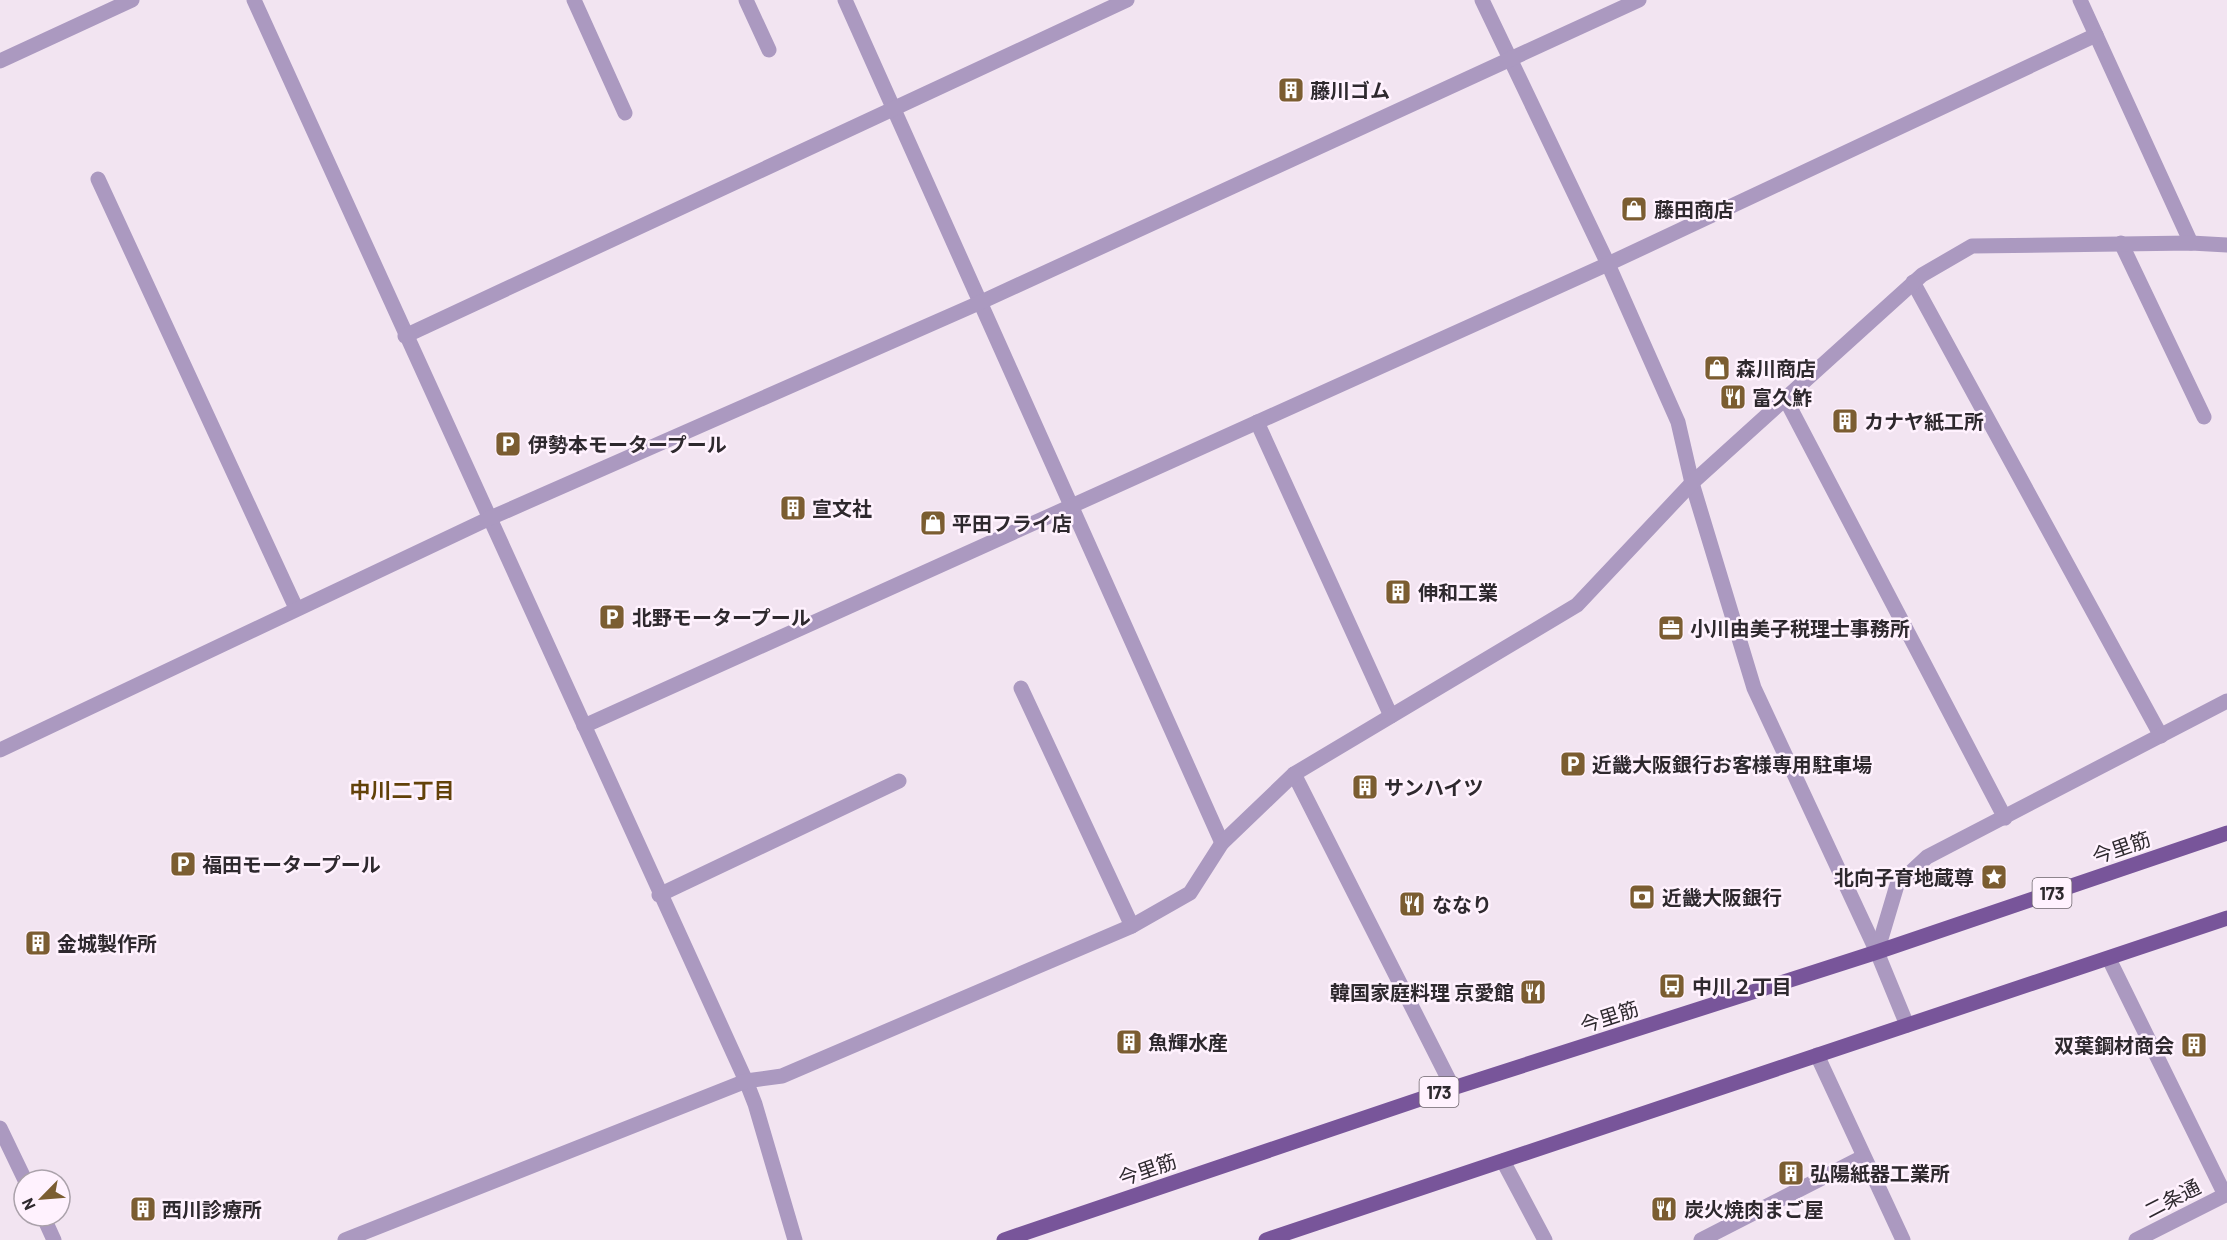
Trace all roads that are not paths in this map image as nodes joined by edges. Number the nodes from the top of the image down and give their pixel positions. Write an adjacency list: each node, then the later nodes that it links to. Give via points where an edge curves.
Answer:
1 (132, 0): 13 (street)
2 (254, 0): 23 (street)
3 (574, 0): 15 (street)
4 (746, 0): 11 (street)
5 (845, 0): 14 (street)
6 (1126, 0): 14 (street)
7 (1482, 0): 12 (street)
8 (1639, 0): 12 (street)
9 (2080, 0): 10 (street)
10 (2096, 35): 18 (street); 20 (street)
11 (769, 50)
12 (1509, 59): 20 (street); 22 (street)
13 (0, 61)
14 (891, 108): 22 (street); 23 (street)
15 (625, 113)
16 (98, 179): 30 (street)
17 (2121, 243): 18 (street); 21 (street, via 1972,246); 25 (street)
18 (2191, 243): 19 (street)
19 (2227, 245)
20 (1608, 264): 26 (street); 27 (street, via 1678,422)
21 (1913, 282): 24 (street); 35 (street)
22 (979, 303): 28 (street); 29 (street)
23 (405, 336): 29 (street)
24 (1785, 398): 27 (street); 39 (street)
25 (2204, 417)
26 (1257, 422): 28 (street); 33 (street)
27 (1692, 483): 33 (street, via 1577,605); 45 (street, via 1754,688)
28 (1070, 506): 34 (street); 41 (street)
29 (488, 519): 30 (street); 34 (street)
30 (296, 608): 36 (street)
31 (1021, 688): 44 (street)
32 (2227, 701): 35 (street)
33 (1391, 717): 37 (street)
34 (584, 726): 42 (street)
35 (2161, 736): 39 (street)
36 (1, 745)
37 (1294, 774): 41 (street); 50 (street)
38 (898, 781): 42 (street)
39 (2005, 818): 45 (street, via 1927,857 1897,885)
40 (2227, 833): 45 (main road, 今里筋 / 173)
41 (1222, 843): 44 (street, via 1190,893)
42 (659, 895): 49 (street)
43 (2227, 918): 46 (main road)
44 (1132, 926): 49 (street, via 782,1076)
45 (1877, 952): 47 (street); 50 (main road, 今里筋 / 173)
46 (2109, 958): 47 (main road); 55 (street)
47 (1907, 1025): 48 (main road)
48 (1817, 1055): 52 (street); 53 (main road)
49 (746, 1081): 57 (street); 58 (street)
50 (1453, 1088): 59 (main road, 今里筋 / 173)
51 (0, 1128): 54 (street)
52 (1863, 1157): 62 (street); 63 (street)
53 (1503, 1161): 56 (main road); 61 (street)
54 (19, 1168)
55 (2226, 1194): 64 (street, 二条通)
56 (1299, 1235): 60 (main road)
57 (345, 1240)
58 (795, 1240)
59 (1004, 1240)
60 (1266, 1240)
61 (1545, 1240)
62 (1701, 1240)
63 (1903, 1240)
64 (2136, 1240)

